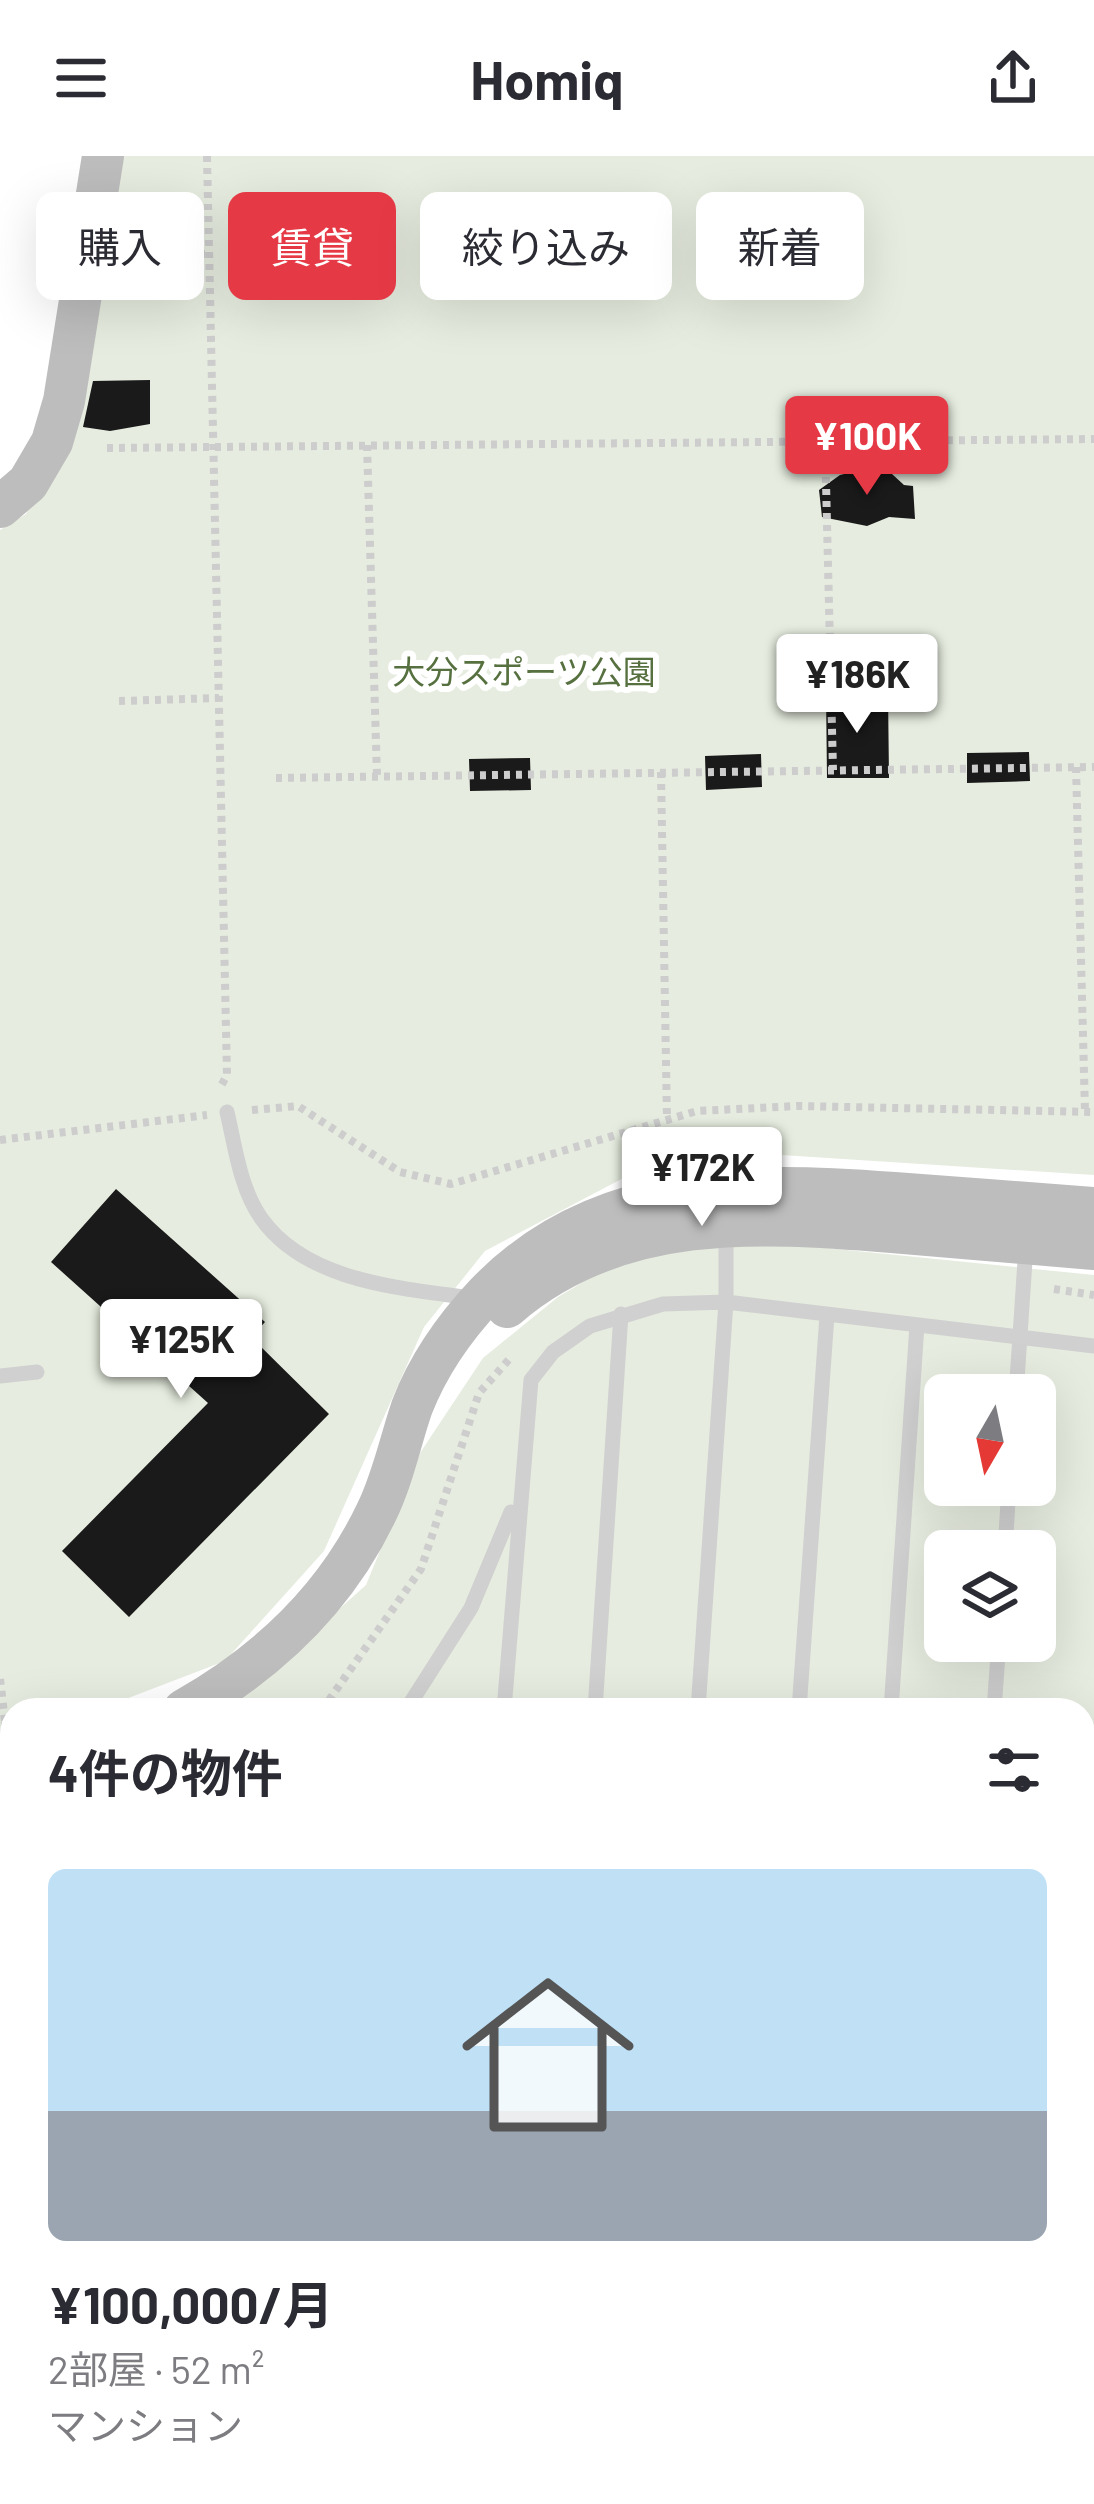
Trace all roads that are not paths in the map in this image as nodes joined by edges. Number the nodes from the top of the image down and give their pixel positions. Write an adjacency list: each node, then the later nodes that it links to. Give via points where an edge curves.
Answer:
1 (103, 156): 2 (street, via 52,442 28,483)
2 (0, 507)
3 (227, 1112): 8 (lane, via 261,1219 305,1259 378,1284)
4 (1094, 1208): 8 (street, via 810,1186 682,1192 579,1225)
5 (726, 1224): 6 (street); 9 (lane); 18 (street, via 590,1254 524,1293 469,1345)
6 (1027, 1244): 7 (street); 13 (lane)
7 (1094, 1249)
8 (480, 1300): 18 (street, via 423,1381)
9 (726, 1302): 10 (lane); 11 (lane); 25 (lane)
10 (621, 1314): 19 (lane, via 572,1337 539,1365 528,1395); 24 (lane)
11 (826, 1315): 12 (lane); 26 (lane)
12 (917, 1325): 13 (lane); 27 (lane)
13 (1020, 1339): 14 (lane); 16 (lane)
14 (1094, 1346)
15 (37, 1372): 17 (lane)
16 (1018, 1374)
17 (0, 1376)
18 (396, 1464): 21 (street, via 335,1583 253,1666)
19 (520, 1485): 22 (lane, via 471,1608); 23 (lane)
20 (997, 1662): 28 (lane)
21 (203, 1698)
22 (416, 1698)
23 (505, 1698)
24 (597, 1698)
25 (699, 1698)
26 (800, 1698)
27 (892, 1698)
28 (995, 1698)

